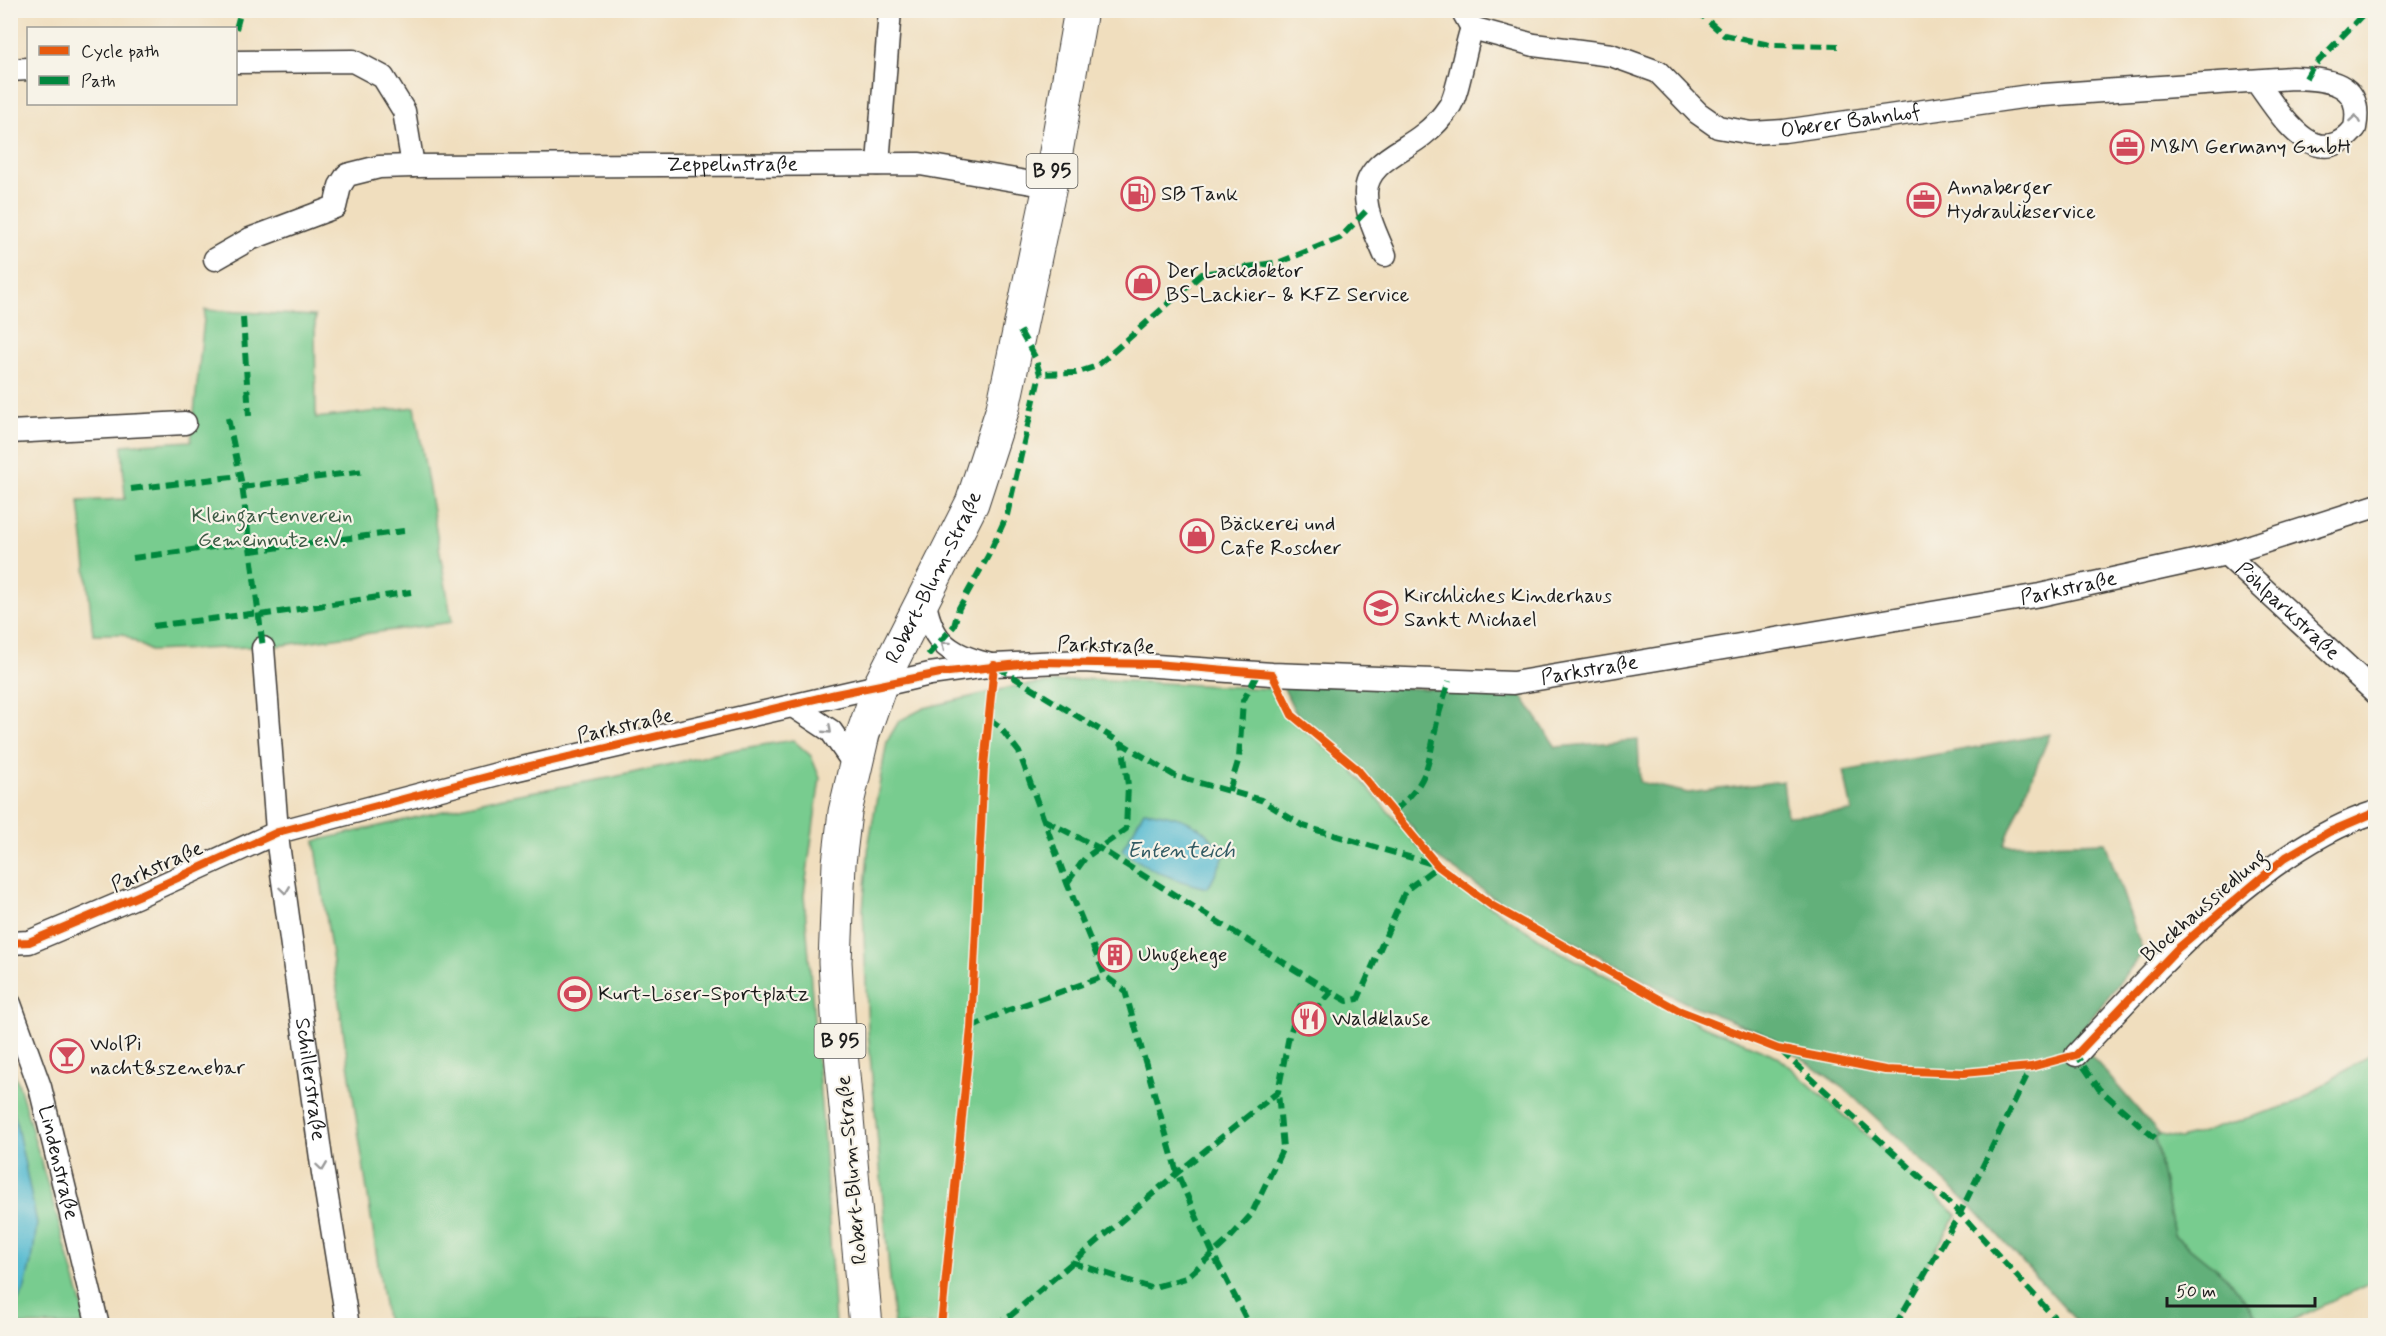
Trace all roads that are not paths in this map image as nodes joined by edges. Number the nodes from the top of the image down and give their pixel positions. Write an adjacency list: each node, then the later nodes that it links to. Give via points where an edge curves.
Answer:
1 (890, 10): 8 (street)
2 (1081, 10): 10 (main road, Robert-Blum-Straße / B 95)
3 (1467, 19): 7 (street, Oberer Bahnhof, via 1534,45 1611,55 1658,72 1698,113 1718,127 1752,133 2029,96); 11 (street, Oberer Bahnhof, via 1451,106 1425,134 1376,167 1368,180 1368,209)
4 (237, 62): 9 (street, via 353,61 383,77 404,111)
5 (27, 69): 6 (street)
6 (10, 70)
7 (2256, 81)
8 (878, 164): 9 (street, Zeppelinstraße); 10 (street, Zeppelinstraße, via 920,164)
9 (413, 166): 12 (street, Zeppelinstraße, via 347,175 335,207 250,239)
10 (1050, 186): 17 (main road, Robert-Blum-Straße / B 95, via 1012,369 984,471 958,534)
11 (1385, 255)
12 (215, 259)
13 (185, 423): 14 (street)
14 (10, 432)
15 (2376, 506): 16 (street, Parkstraße)
16 (2226, 554): 19 (street, Parkstraße, via 2040,595 1513,683 1265,674 1094,662); 21 (street, Pöhlparkstraße)
17 (924, 597): 19 (street, one-way to 17, via 959,655 940,641 927,620); 20 (main road, Robert-Blum-Straße / B 95)
18 (262, 648): 25 (street)
19 (994, 665): 20 (street, Parkstraße)
20 (880, 685): 22 (street, Parkstraße); 23 (main road, Robert-Blum-Straße / B 95)
21 (2376, 693)
22 (793, 706): 23 (street, one-way to 23, via 831,731); 25 (street, Parkstraße, via 505,772)
23 (854, 764): 31 (main road, Robert-Blum-Straße / B 95, via 839,863 835,962)
24 (2376, 812): 28 (street, Blockhaussiedlung, via 2329,831 2277,864 2176,949)
25 (278, 832): 26 (street, Parkstraße, via 29,942); 30 (street, Schillerstraße, one-way to 30, via 323,1173)
26 (10, 943)
27 (10, 1004): 29 (street, Lindenstraße, via 40,1088)
28 (2076, 1055)
29 (98, 1326)
30 (348, 1326)
31 (866, 1326)

